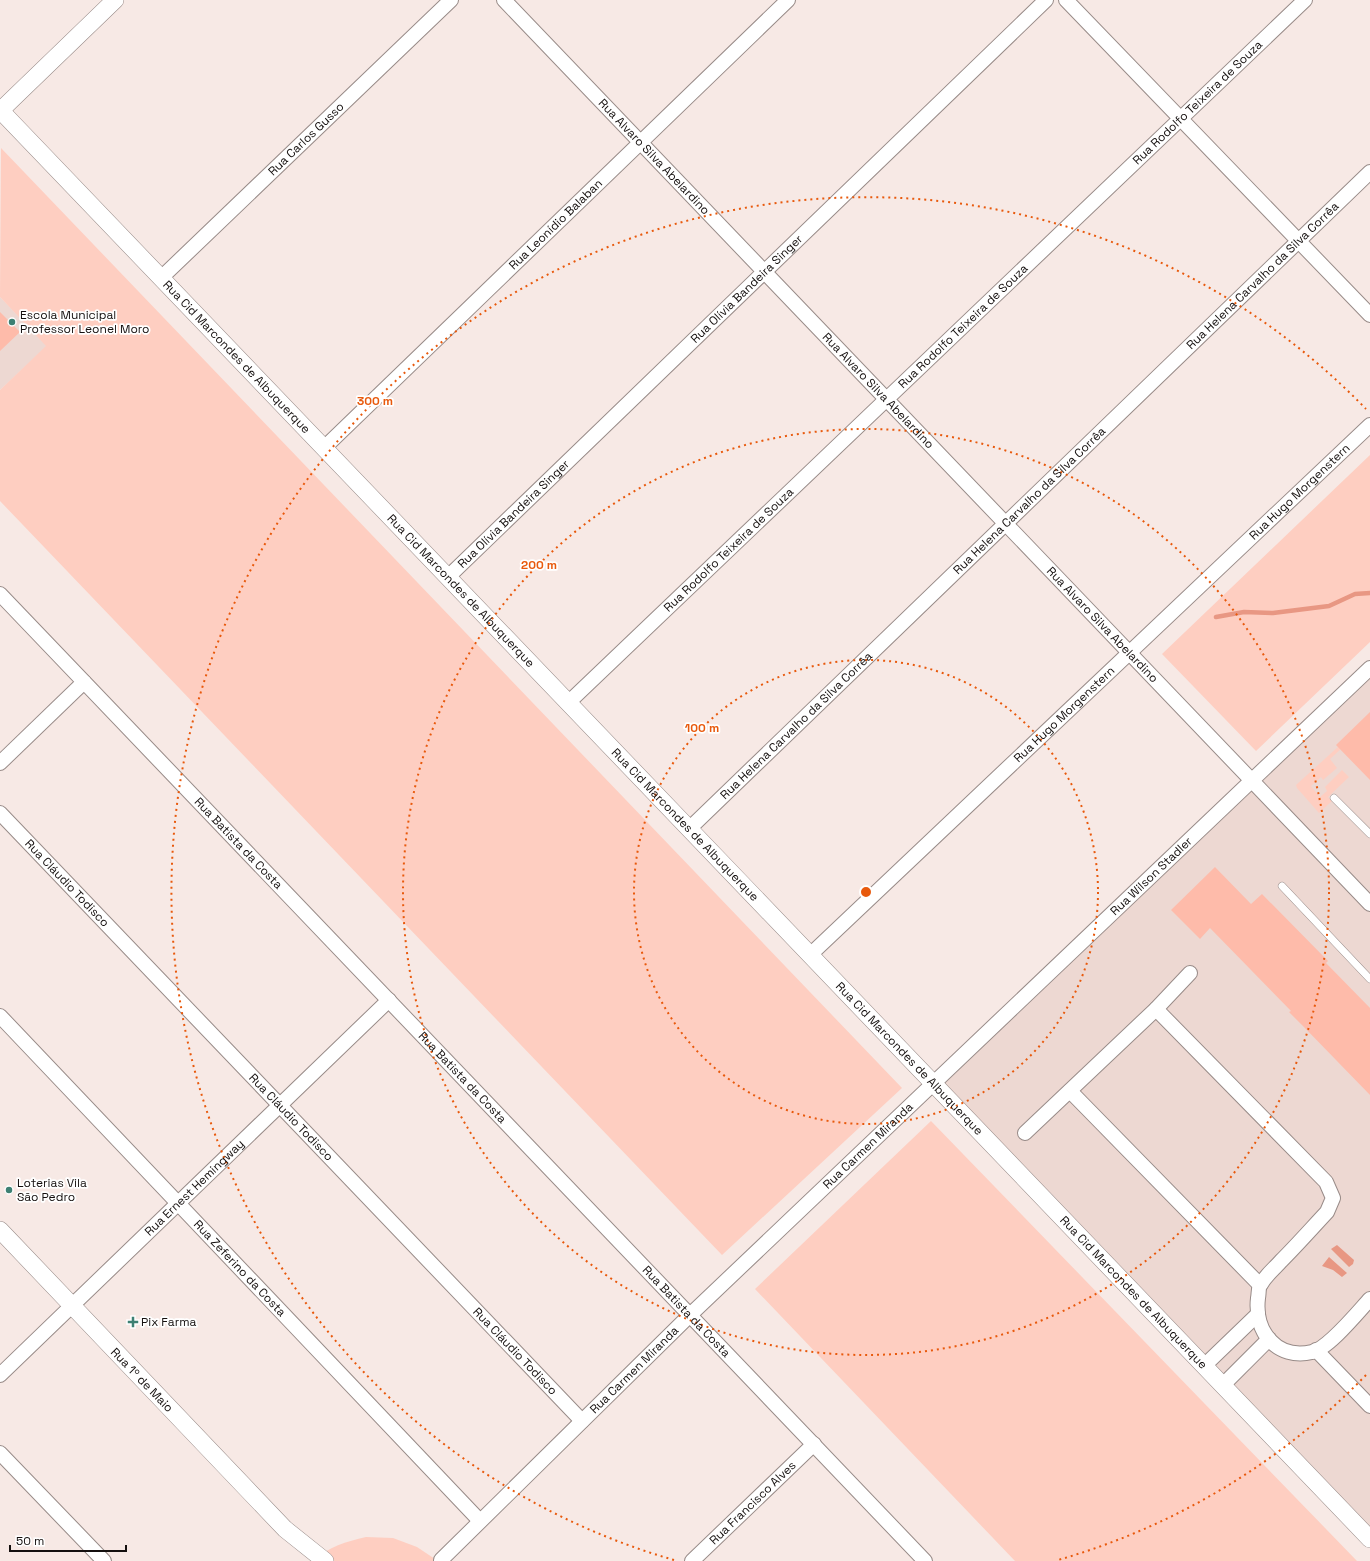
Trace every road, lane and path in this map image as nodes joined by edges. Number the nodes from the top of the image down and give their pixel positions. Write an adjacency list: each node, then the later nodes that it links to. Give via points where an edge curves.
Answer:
1 (115, 0): 8 (street)
2 (451, 0): 14 (street, Rua Carlos Gusso)
3 (504, 0): 10 (street, Rua Alvaro Silva Abelardino)
4 (788, 0): 10 (street, Rua Leonídio Balaban)
5 (1046, 0): 13 (street, Rua Olívia Bandeira Singer)
6 (1066, 0): 9 (street)
7 (1305, 0): 9 (street, Rua Rodolfo Teixeira de Souza)
8 (0, 110): 14 (street, Rua Cid Marcondes de Albuquerque)
9 (1181, 119): 12 (street); 16 (street, Rua Rodolfo Teixeira de Souza)
10 (640, 142): 13 (street, Rua Alvaro Silva Abelardino); 18 (street, Rua Leonídio Balaban)
11 (1370, 172): 12 (street, Rua Helena Carvalho da Silva Corrêa)
12 (1298, 241): 15 (street); 19 (street, Rua Helena Carvalho da Silva Corrêa)
13 (764, 272): 16 (street, Rua Alvaro Silva Abelardino); 20 (street, Rua Olívia Bandeira Singer)
14 (161, 278): 18 (street, Rua Cid Marcondes de Albuquerque)
15 (1370, 315)
16 (887, 399): 19 (street, Rua Alvaro Silva Abelardino); 25 (street, Rua Rodolfo Teixeira de Souza)
17 (1370, 425): 22 (street, Rua Hugo Morgenstern)
18 (324, 448): 20 (street, Rua Cid Marcondes de Albuquerque)
19 (1006, 524): 22 (street, Rua Alvaro Silva Abelardino); 30 (street, Rua Helena Carvalho da Silva Corrêa)
20 (448, 577): 25 (street, Rua Cid Marcondes de Albuquerque)
21 (0, 594): 24 (street, Rua Batista da Costa)
22 (1130, 653): 27 (street, Rua Alvaro Silva Abelardino); 34 (street, Rua Hugo Morgenstern)
23 (1370, 668): 27 (street, Rua Wilson Stadler)
24 (84, 682): 26 (street); 37 (street, Rua Batista da Costa)
25 (568, 703): 30 (street, Rua Cid Marcondes de Albuquerque)
26 (0, 763)
27 (1252, 781): 33 (street, Rua Alvaro Silva Abelardino); 40 (street, Rua Wilson Stadler)
28 (1334, 798): 31 (lane)
29 (0, 814): 42 (street, Rua Cláudio Todisco)
30 (689, 829): 34 (street, Rua Cid Marcondes de Albuquerque)
31 (1370, 834)
32 (1282, 886): 36 (lane)
33 (1370, 904)
34 (810, 955): 40 (street, Rua Cid Marcondes de Albuquerque)
35 (1190, 973): 38 (street)
36 (1370, 979)
37 (389, 1000): 42 (street, Rua Ernest Hemingway); 50 (street, Rua Batista da Costa)
38 (1156, 1009): 41 (street); 46 (street, via 1326,1182 1333,1198 1327,1212)
39 (0, 1016): 44 (street, Rua Zeferino da Costa)
40 (934, 1084): 50 (street, Rua Carmen Miranda); 53 (street, Rua Cid Marcondes de Albuquerque)
41 (1070, 1091): 43 (street); 46 (street)
42 (280, 1105): 44 (street, Rua Ernest Hemingway); 57 (street, Rua Cláudio Todisco)
43 (1025, 1133)
44 (178, 1203): 48 (street, Rua Ernest Hemingway); 60 (street, Rua Zeferino da Costa)
45 (0, 1230): 48 (street, Rua 1º de Maio)
46 (1260, 1284): 49 (street)
47 (1370, 1299): 52 (street, via 1327,1344)
48 (72, 1306): 54 (street, Rua Ernest Hemingway); 61 (street, Rua 1º de Maio)
49 (1258, 1314): 51 (street); 53 (street)
50 (690, 1315): 57 (street, Rua Carmen Miranda); 58 (street, Rua Batista da Costa)
51 (1269, 1340): 52 (street, via 1290,1353); 55 (street)
52 (1316, 1350): 56 (street)
53 (1204, 1366): 55 (street, Rua Cid Marcondes de Albuquerque)
54 (0, 1375)
55 (1223, 1385): 62 (street, Rua Cid Marcondes de Albuquerque)
56 (1370, 1406)
57 (582, 1421): 60 (street, Rua Carmen Miranda)
58 (814, 1444): 67 (street, Rua Francisco Alves); 68 (street, Rua Batista da Costa)
59 (0, 1453): 64 (street)
60 (480, 1521): 63 (street, Rua Carmen Miranda)
61 (285, 1529): 65 (street, Rua 1º de Maio); 66 (street, Rua 1º de Maio)
62 (1370, 1539)
63 (441, 1560)
64 (104, 1561)
65 (307, 1561)
66 (325, 1561)
67 (692, 1561)
68 (925, 1561)

